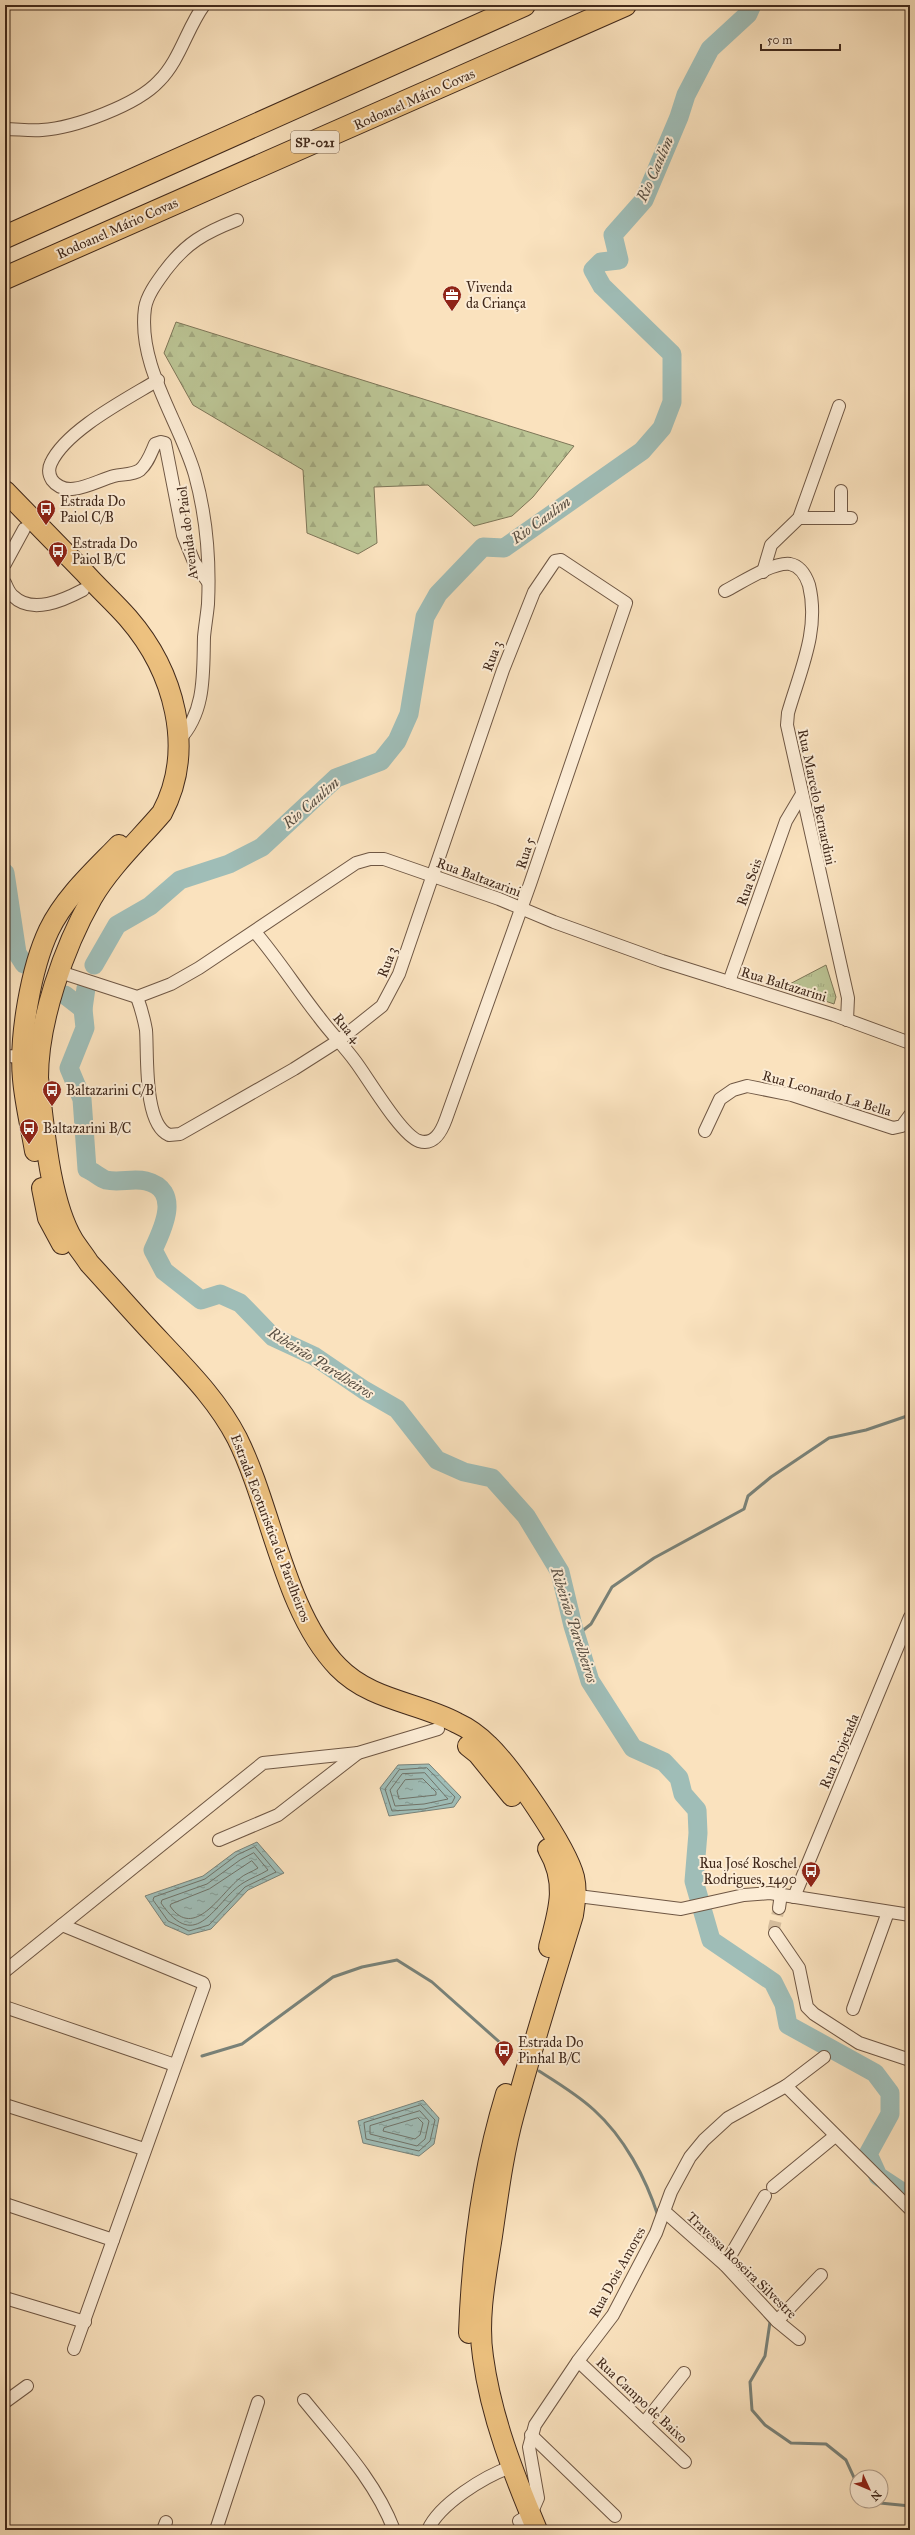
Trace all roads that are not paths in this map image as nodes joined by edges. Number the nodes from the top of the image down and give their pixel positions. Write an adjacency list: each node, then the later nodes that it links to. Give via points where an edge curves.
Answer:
1 (204, 5): 4 (street, via 159,82 138,97 116,108 60,127 42,130)
2 (524, 5): 6 (highway, SP-021)
3 (625, 5): 7 (highway, Rodoanel Mário Covas / SP-021)
4 (5, 129)
5 (237, 220): 8 (street, Avenida do Paiol, via 206,232 186,246 150,293 145,308 145,334)
6 (5, 237)
7 (5, 278)
8 (158, 380): 17 (street, Avenida do Paiol, via 195,476 202,503); 17 (street, via 97,417 76,434 50,463 49,472 55,484 63,488 83,487 139,471 149,459 155,444 165,443 183,535 194,562)
9 (839, 406): 13 (street)
10 (5, 491): 23 (main road, Estrada Ecoturistica de Parelheiros, via 128,619 146,643 169,691)
11 (841, 491): 13 (street, via 846,518)
12 (5, 510): 14 (main road, Estrada Ecoturistica de Parelheiros)
13 (799, 518): 16 (street, via 771,545)
14 (24, 529): 15 (street); 19 (main road, Estrada Ecoturistica de Parelheiros)
15 (5, 564)
16 (763, 572): 20 (street, Rua Marcelo Bernardini); 24 (street, Rua Marcelo Bernardini, via 784,564 795,566 806,576 812,596 813,618 809,643 788,713 787,725)
17 (208, 582): 23 (street, Avenida do Paiol, via 204,637 206,659 201,691 193,720)
18 (5, 583): 21 (street)
19 (84, 590): 21 (street, via 58,602 26,604); 27 (main road, Estrada Ecoturistica de Parelheiros, via 127,637 155,684 169,741 168,761 166,778 155,804 74,893)
20 (725, 591)
21 (8, 599)
22 (626, 603): 25 (street, Rua 3, via 557,559 543,576 526,610 503,670); 26 (street, Rua 5)
23 (179, 740): 28 (main road, Estrada Ecoturistica de Parelheiros, via 175,781 162,813 92,897)
24 (802, 794): 31 (street, Rua Seis, via 786,821); 35 (street, Rua Marcelo Bernardini, via 848,998)
25 (433, 877): 26 (street, Rua Baltazarini); 29 (street, Rua Baltazarini, via 384,860 370,859 356,863); 36 (street, Rua 3, via 390,993 382,1006)
26 (521, 908): 31 (street, Rua Baltazarini, via 662,961); 41 (street, Rua 5, via 443,1127 433,1140)
27 (55, 920): 28 (main road, via 64,920); 32 (main road, Estrada Ecoturistica de Parelheiros, via 49,930)
28 (77, 929): 30 (main road, Estrada Ecoturistica de Parelheiros)
29 (255, 932): 33 (street, Rua Baltazarini, via 172,984); 36 (street, Rua 4)
30 (60, 972): 33 (street); 34 (main road, Estrada Ecoturistica de Parelheiros)
31 (729, 982): 35 (street, Rua Baltazarini)
32 (32, 988): 34 (main road, via 38,995); 38 (main road, Estrada Ecoturistica de Parelheiros)
33 (137, 997): 36 (street, Rua 3, via 144,1019 151,1103 158,1125 169,1135 180,1134 294,1069)
34 (51, 999): 38 (main road, Estrada Ecoturistica de Parelheiros, via 45,1019)
35 (847, 1020): 37 (street, Rua Baltazarini)
36 (338, 1040): 41 (street, Rua 4, via 403,1127)
37 (910, 1043)
38 (19, 1053): 43 (main road, Estrada Ecoturistica de Parelheiros, via 48,1218 74,1264 196,1397 226,1439 303,1638 314,1656 341,1686 377,1705); 47 (main road, Estrada Ecoturistica de Parelheiros, via 41,1101 55,1193 73,1240 89,1262 208,1393 227,1420 248,1464 300,1609 317,1642 339,1668 355,1681 382,1697 457,1723 488,1744 504,1763 561,1847 574,1875)
39 (910, 1115): 40 (street, Rua Leonardo La Bella, via 902,1126 893,1128 792,1095 747,1086 733,1090 720,1099)
40 (705, 1132)
41 (419, 1141)
42 (910, 1617): 48 (street, Rua Projetada)
43 (438, 1730): 44 (street); 47 (main road, Estrada Ecoturistica de Parelheiros, via 450,1734 478,1754 508,1790 553,1857)
44 (358, 1753): 45 (street, via 278,1815); 52 (street, via 263,1764)
45 (219, 1840)
46 (781, 1894): 47 (street, via 756,1893 699,1906 666,1908); 48 (street); 49 (street)
47 (569, 1895): 84 (main road, Estrada Ecoturistica de Parelheiros, via 489,2152 477,2219 469,2300 468,2352 476,2393)
48 (794, 1896): 50 (street)
49 (779, 1908)
50 (888, 1912): 51 (street); 56 (street)
51 (910, 1915)
52 (62, 1925): 54 (street); 59 (street, via 203,1982 204,1986)
53 (775, 1933): 58 (street, via 799,1968 807,2007 814,2014 859,2043)
54 (5, 1971)
55 (5, 2007): 59 (street)
56 (853, 2009)
57 (824, 2057): 60 (street, Rua Dois Amores)
58 (910, 2060)
59 (175, 2066): 63 (street)
60 (786, 2086): 62 (street); 66 (street, Rua Dois Amores, via 737,2112 708,2135 680,2174)
61 (5, 2105): 63 (street)
62 (834, 2136): 65 (street); 68 (street, via 769,2192)
63 (144, 2149): 67 (street)
64 (5, 2204): 67 (street)
65 (910, 2209)
66 (664, 2211): 68 (street, Travessa Roseira Silvestre); 75 (street, Rua Dois Amores, via 656,2233 613,2315)
67 (113, 2240): 72 (street)
68 (725, 2265): 71 (street, Travessa Roseira Silvestre)
69 (821, 2274): 71 (street)
70 (5, 2298): 72 (street)
71 (777, 2321): 73 (street, Travessa Roseira Silvestre)
72 (85, 2322): 74 (street)
73 (799, 2340)
74 (74, 2349)
75 (578, 2361): 81 (street, Rua Campo de Baixo); 82 (street, Rua Dois Amores)
76 (684, 2373): 81 (street)
77 (27, 2386): 79 (street)
78 (304, 2400): 88 (street, via 369,2480 387,2511)
79 (5, 2402)
80 (258, 2402): 87 (street)
81 (644, 2423): 83 (street, Rua Campo de Baixo)
82 (531, 2435): 85 (street); 86 (street, Rua Dois Amores, via 529,2447 538,2498)
83 (685, 2462)
84 (505, 2469): 86 (main road, Estrada Ecoturistica de Parelheiros); 89 (street, via 470,2489 438,2514)
85 (615, 2516)
86 (527, 2524)
87 (216, 2530)
88 (394, 2530)
89 (428, 2530)

